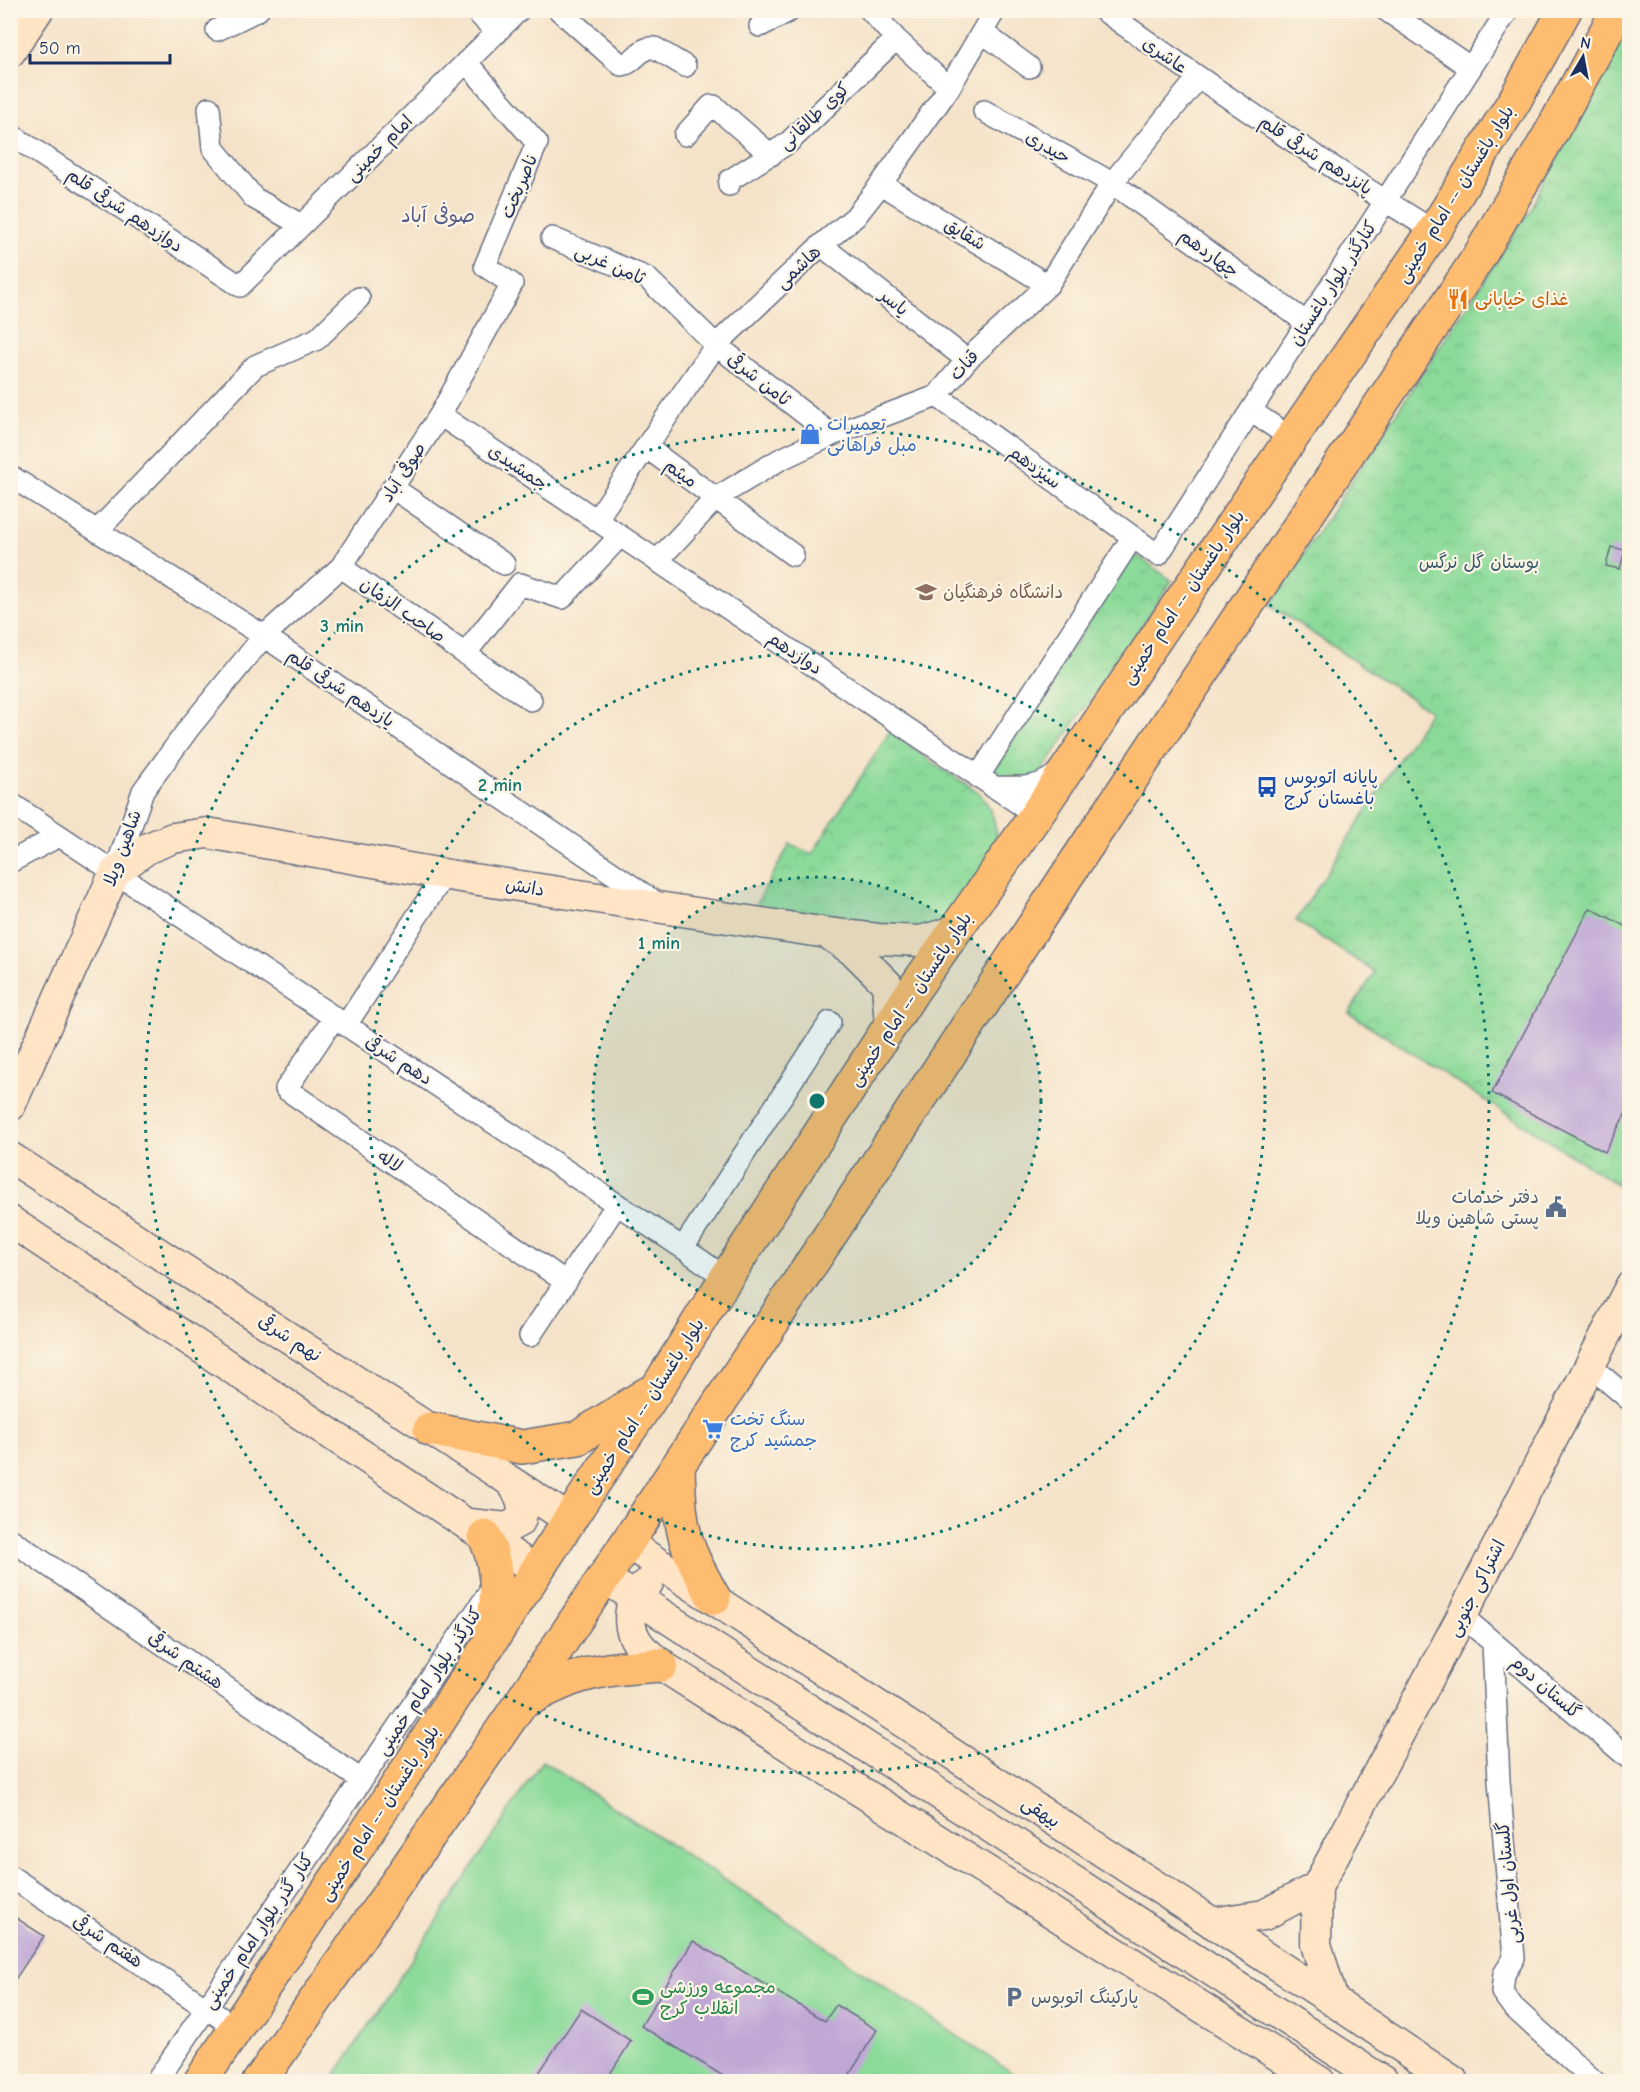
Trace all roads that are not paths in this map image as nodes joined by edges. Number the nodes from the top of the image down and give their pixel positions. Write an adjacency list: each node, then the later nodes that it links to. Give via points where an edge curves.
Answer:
1 (38, 10): 19 (main road)
2 (258, 10): 15 (street)
3 (475, 10): 17 (street)
4 (519, 10): 17 (street, امام خمینی)
5 (559, 10): 21 (street, via 621,65 650,47)
6 (790, 10): 14 (street)
7 (870, 10): 18 (street)
8 (995, 10): 16 (street, هاشمی)
9 (1103, 10): 24 (street, عاشری)
10 (1386, 10): 23 (street)
11 (1508, 10): 23 (street, کنارگذر بلوار باغستان)
12 (1565, 10): 36 (main road, بلوار باغستان -- امام خمینی)
13 (1618, 10): 42 (main road, via 1548,139)
14 (760, 26)
15 (217, 30)
16 (982, 32): 22 (street); 25 (street, هاشمی)
17 (497, 33): 20 (street, امام خمینی)
18 (896, 39): 25 (street); 30 (street, کوی طالقانی)
19 (10, 52)
20 (466, 62): 35 (street, امام خمینی); 40 (street, ناصربخت, via 537,143 485,266)
21 (685, 66)
22 (1029, 67)
23 (1471, 68): 34 (street, کنارگذر بلوار باغستان)
24 (1198, 78): 31 (street, قنات); 34 (street, پانزدهم شرقی قلم)
25 (950, 88): 32 (street, هاشمی)
26 (209, 108): 35 (street, via 213,148 254,198)
27 (984, 111): 31 (street, حیدری)
28 (10, 134): 43 (street, دوازدهم شرقی قلم)
29 (686, 135): 30 (street, via 712,106)
30 (771, 155): 33 (street, کوی طالقانی, via 730,180)
31 (1112, 183): 41 (street, قنات); 46 (street, چهاردهم)
32 (881, 184): 38 (street, هاشمی, via 855,217); 41 (street, شقایق)
33 (729, 185)
34 (1386, 201): 36 (street, پانزدهم شرقی قلم); 46 (street, کنارگذر بلوار باغستان)
35 (301, 225): 43 (street, امام خمینی)
36 (1434, 231): 39 (main road, بلوار باغستان -- امام خمینی)
37 (552, 238): 48 (street, ثامن غربی, via 647,278)
38 (821, 245): 48 (street, هاشمی); 49 (street, یاسر)
39 (1415, 259): 42 (main road, via 1427,282 1438,289); 45 (main road, بلوار باغستان -- امام خمینی)
40 (512, 284): 52 (street, صوفی آباد)
41 (1048, 285): 49 (street, قنات)
42 (1460, 285): 47 (main road)
43 (240, 286)
44 (359, 298): 60 (street, via 317,339 255,366)
45 (1382, 308): 47 (main road, via 1398,308 1413,315 1421,325); 54 (main road, بلوار باغستان -- امام خمینی)
46 (1307, 323): 51 (street, کنارگذر بلوار باغستان)
47 (1422, 341): 99 (main road)
48 (716, 345): 53 (street, ثامن شرقی); 55 (street, هاشمی)
49 (967, 360): 50 (street, قنات)
50 (937, 396): 53 (street, قنات); 62 (street, سیزدهم)
51 (1251, 411): 54 (street); 64 (street, کنارگذر بلوار باغستان)
52 (440, 415): 57 (street, صوفی آباد); 59 (street, جمشیدی)
53 (832, 435): 58 (street, قنات, via 778,460)
54 (1291, 438): 71 (main road, بلوار باغستان -- امام خمینی)
55 (646, 447): 58 (street, میثم); 59 (street, هاشمی)
56 (10, 476): 60 (street, یازدهم شرقی قلم)
57 (393, 488): 66 (street); 67 (street, صوفی آباد)
58 (716, 498): 63 (street, میثم); 65 (street, قنات)
59 (596, 520): 61 (street, دوازدهم)
60 (97, 531): 68 (street, یازدهم شرقی قلم)
61 (620, 536): 65 (street, دوازدهم); 69 (street, صاحب الزمان, via 562,598 520,584)
62 (1132, 538): 64 (street, سیزدهم); 72 (street)
63 (793, 555)
64 (1158, 555)
65 (657, 561): 72 (street, دوازدهم)
66 (504, 564)
67 (341, 567): 68 (street, صوفی آباد); 69 (street, صاحب الزمان)
68 (264, 636): 78 (street, شاهین ویلا, via 143,791); 80 (street, یازدهم شرقی قلم)
69 (465, 654): 70 (street, صاحب الزمان)
70 (531, 700)
71 (1073, 760): 72 (street, via 1048,782 1031,788); 74 (main road, بلوار باغستان -- امام خمینی)
72 (985, 782): 74 (street, دوازدهم); 77 (street, via 1011,815 1013,830)
73 (10, 803): 75 (street, دهم شرقی)
74 (1036, 816): 77 (main road, بلوار باغستان -- امام خمینی)
75 (59, 836): 76 (street); 78 (street, دهم شرقی)
76 (10, 862)
77 (1002, 864): 81 (main road, بلوار باغستان -- امام خمینی)
78 (114, 872): 79 (main road, دانش, via 148,848 172,838 207,833); 83 (street, دهم شرقی); 86 (main road, شاهین ویلا)
79 (444, 874): 80 (main road, دانش); 83 (street)
80 (666, 909): 82 (main road, دانش)
81 (955, 931): 82 (main road, via 921,941); 85 (main road, بلوار باغستان -- امام خمینی)
82 (827, 933): 85 (main road, دانش, via 855,952 887,984)
83 (340, 1021): 88 (street, دهم شرقی); 92 (street, لاله, via 286,1089)
84 (830, 1023): 90 (street)
85 (890, 1026): 91 (main road, بلوار باغستان -- امام خمینی)
86 (13, 1093)
87 (10, 1157): 98 (main road, نهم شرقی)
88 (617, 1204): 90 (street, دهم شرقی); 92 (street)
89 (10, 1221): 102 (main road)
90 (683, 1248): 91 (street, دهم شرقی)
91 (726, 1278): 96 (main road, بلوار باغستان -- امام خمینی)
92 (566, 1282): 94 (street)
93 (1629, 1287): 95 (main road, اشتراکی جنوبی)
94 (530, 1336)
95 (1589, 1365): 97 (street); 111 (main road, اشتراکی جنوبی)
96 (658, 1387): 98 (main road, via 578,1438 522,1447); 101 (main road, بلوار باغستان -- امام خمینی)
97 (1629, 1400)
98 (430, 1429): 100 (main road, نهم شرقی)
99 (678, 1466): 104 (main road); 110 (main road, via 680,1512 687,1542)
100 (512, 1483): 101 (main road, نهم شرقی); 102 (main road, via 525,1509 520,1521 507,1528)
101 (570, 1521): 105 (main road, بلوار باغستان -- امام خمینی)
102 (476, 1530): 105 (main road); 108 (main road, via 492,1553)
103 (10, 1539): 117 (street, هشتم شرقی)
104 (627, 1543): 106 (main road, بیهقی); 107 (main road)
105 (537, 1571): 113 (main road, بلوار باغستان -- امام خمینی)
106 (676, 1573): 109 (main road, via 650,1581); 110 (main road, بیهقی)
107 (604, 1578): 109 (main road); 115 (main road)
108 (497, 1581): 113 (main road, via 495,1615); 117 (street, کنارگذر بلوار امام خمینی)
109 (635, 1597): 114 (main road, via 631,1630 641,1647); 132 (main road)
110 (714, 1598): 124 (main road, بیهقی)
111 (1462, 1616): 112 (street, گلستان دوم); 121 (main road, اشتراکی جنوبی)
112 (1493, 1642): 116 (street, گلستان دوم); 134 (street, گلستان اول غربی, via 1499,1781 1514,1958 1504,1974 1502,1992 1513,2007)
113 (483, 1654): 118 (main road, بلوار باغستان -- امام خمینی)
114 (661, 1665): 115 (main road, via 582,1675); 131 (main road)
115 (520, 1704): 120 (main road)
116 (1629, 1759)
117 (361, 1780): 126 (street, کنار گذر بلوار امام خمینی)
118 (352, 1856): 120 (main road, via 360,1873 372,1883); 122 (main road, بلوار باغستان -- امام خمینی)
119 (10, 1876): 126 (street, هفتم شرقی)
120 (398, 1880): 123 (main road)
121 (1317, 1887): 124 (main road, via 1264,1915); 125 (main road, اشتراکی جنوبی, via 1316,1944)
122 (329, 1889): 123 (main road, via 360,1900); 127 (main road, بلوار باغستان -- امام خمینی)
123 (369, 1923): 130 (main road)
124 (1212, 1923): 125 (main road, بیهقی)
125 (1333, 2001): 133 (main road, بیهقی)
126 (206, 2007): 127 (street, هفتم شرقی); 128 (street, کنار گذر بلوار امام خمینی)
127 (236, 2028): 129 (main road, بلوار باغستان -- امام خمینی)
128 (156, 2082)
129 (200, 2082)
130 (259, 2082)
131 (1320, 2082)
132 (1384, 2082)
133 (1454, 2082)
134 (1596, 2082)

